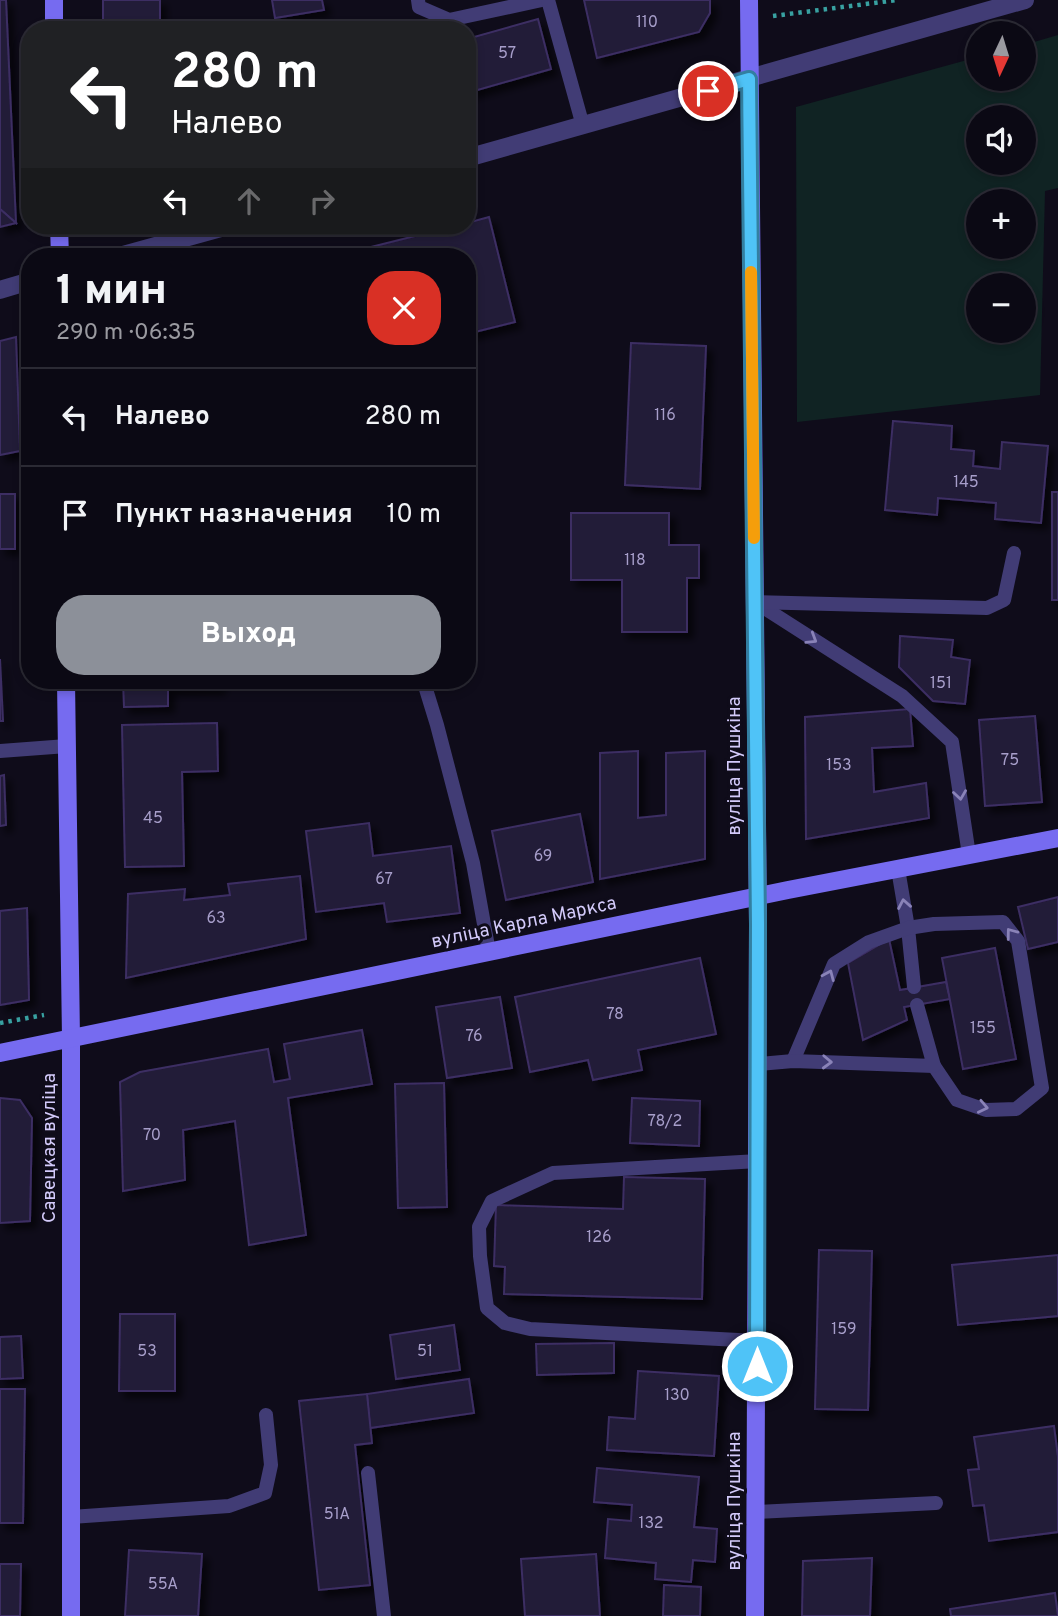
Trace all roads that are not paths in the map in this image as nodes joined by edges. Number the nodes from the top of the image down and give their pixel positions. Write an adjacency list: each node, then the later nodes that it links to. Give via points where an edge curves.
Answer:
1 (54, 0): 7 (main road)
2 (418, 0): 3 (lane, via 419,7 449,20)
3 (541, 0)
4 (548, 0): 9 (lane)
5 (1025, 0): 8 (street)
6 (749, 8): 8 (main road, вуліца Пушкіна)
7 (54, 21)
8 (749, 79): 9 (street); 16 (main road, вуліца Пушкіна)
9 (583, 126): 10 (street)
10 (476, 156)
11 (195, 235): 12 (street)
12 (149, 248)
13 (21, 284): 14 (street)
14 (0, 290)
15 (1014, 553): 16 (lane, via 1004,600 987,608)
16 (755, 603): 22 (lane, one-way to 22, via 902,696 952,742); 24 (main road, вуліца Пушкіна)
17 (66, 689): 19 (main road, Савецкая вуліца)
18 (426, 689): 26 (lane, via 473,863)
19 (67, 747): 20 (lane); 29 (main road, Савецкая вуліца)
20 (0, 751)
21 (1058, 838): 22 (main road, вуліца Карла Маркса)
22 (969, 855): 23 (main road, вуліца Карла Маркса)
23 (898, 869): 24 (main road, вуліца Карла Маркса); 25 (lane, one-way to 23)
24 (758, 897): 26 (main road, вуліца Карла Маркса); 32 (main road, вуліца Пушкіна)
25 (908, 928): 27 (lane); 31 (lane, one-way to 25, via 834,964 869,942); 33 (lane, one-way to 25, via 957,1100 986,1110 1016,1109 1042,1088 1018,942 1003,922)
26 (489, 952): 29 (main road, вуліца Карла Маркса)
27 (915, 987)
28 (917, 1005): 33 (lane)
29 (71, 1039): 30 (main road, вуліца Карла Маркса); 40 (main road, Савецкая вуліца)
30 (0, 1052)
31 (793, 1061): 32 (lane); 33 (lane, one-way to 33)
32 (759, 1064): 34 (main road, вуліца Пушкіна)
33 (934, 1066)
34 (758, 1161): 35 (main road, вуліца Пушкіна); 35 (lane, via 553,1173 492,1201 479,1227 487,1308 505,1323 530,1329)
35 (757, 1341): 39 (main road, вуліца Пушкіна)
36 (266, 1415): 40 (lane, via 271,1465 265,1493 229,1506)
37 (368, 1473): 42 (lane)
38 (936, 1503): 39 (lane)
39 (756, 1512): 43 (main road, вуліца Пушкіна)
40 (71, 1517): 41 (main road, Савецкая вуліца)
41 (71, 1616)
42 (384, 1616)
43 (755, 1616)

